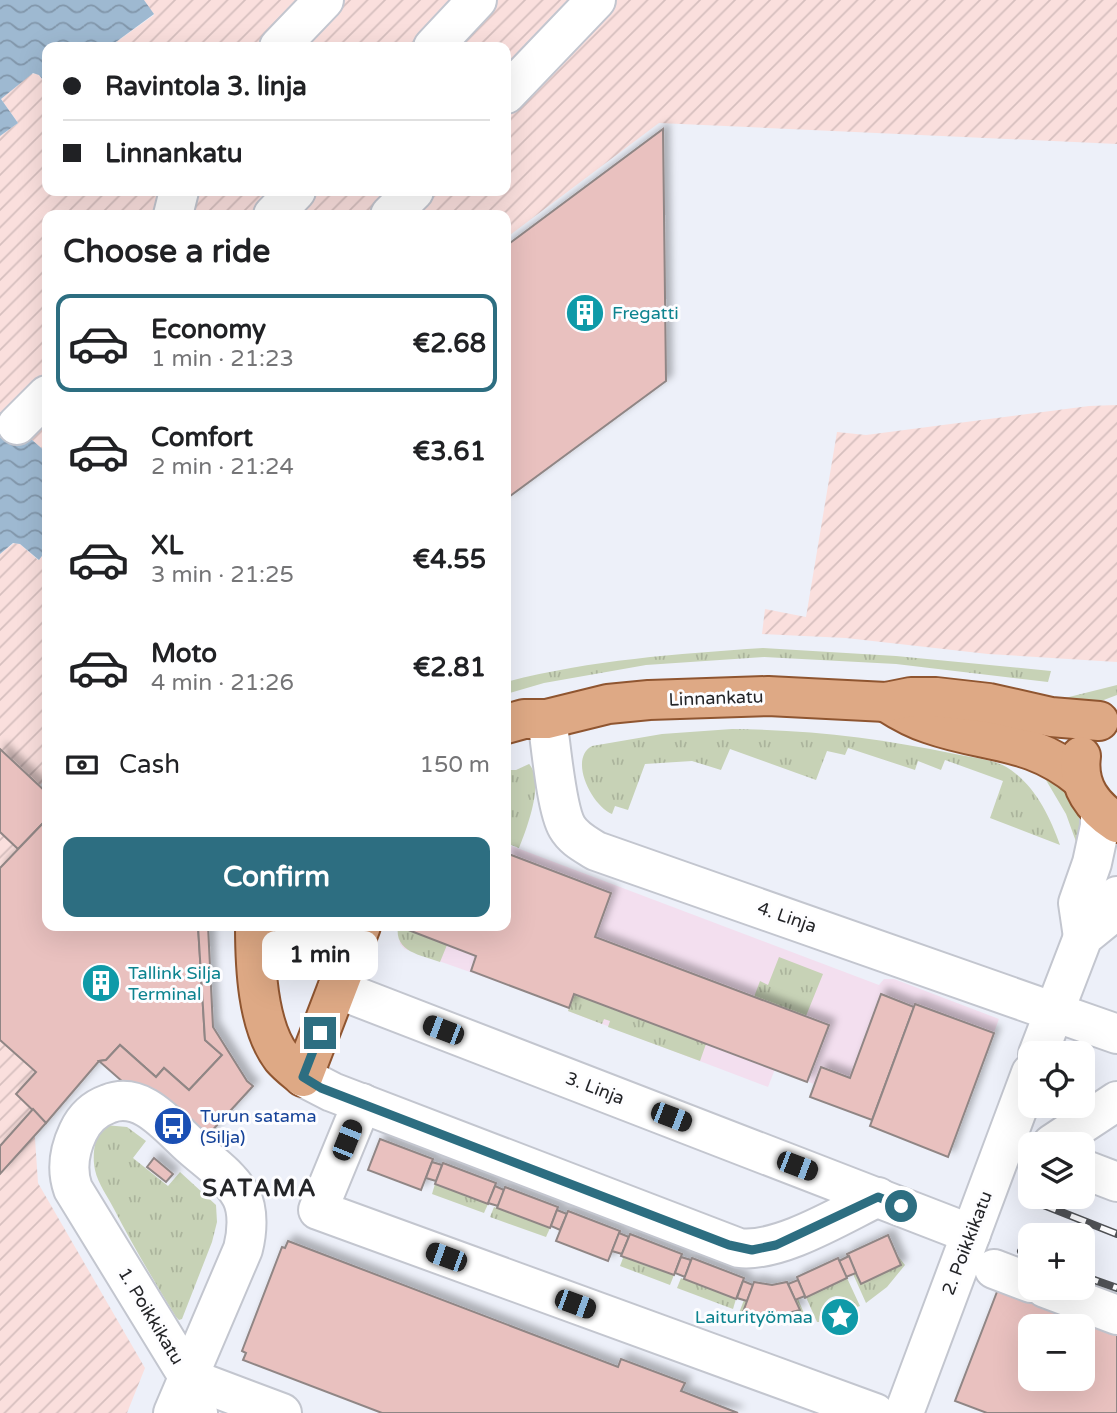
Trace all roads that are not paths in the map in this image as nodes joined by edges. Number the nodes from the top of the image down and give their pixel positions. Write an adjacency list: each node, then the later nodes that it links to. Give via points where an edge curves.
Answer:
1 (324, 0): 4 (street)
2 (477, 0): 5 (street)
3 (596, 0): 6 (street)
4 (284, 42)
5 (438, 42)
6 (511, 89)
7 (291, 196): 9 (street)
8 (409, 196): 10 (street)
9 (278, 210)
10 (395, 210)
11 (42, 400): 12 (street)
12 (17, 425)
13 (886, 702): 14 (main road, Linnankatu, via 936,697 1051,717); 15 (main road, Linnankatu, via 768,696 662,699 608,704); 18 (main road, Linnankatu, via 932,725 1024,746)
14 (1108, 715): 18 (main road, via 1086,738)
15 (547, 719): 16 (main road, Linnankatu); 17 (main road, Linnankatu); 25 (street, 4. Linja, via 566,825 596,851)
16 (511, 723)
17 (511, 739)
18 (1081, 779): 19 (main road, via 1089,799)
19 (1109, 817): 23 (street, via 1100,826 1078,904)
20 (1117, 896): 23 (street, via 1110,915)
21 (255, 931): 28 (main road, via 255,978 270,1036 282,1059)
22 (360, 931): 24 (main road)
23 (1083, 937): 25 (street)
24 (337, 989): 28 (main road); 35 (street, 3. Linja)
25 (1054, 1010): 26 (street, 4. Linja); 27 (street)
26 (1117, 1034)
27 (1043, 1041)
28 (303, 1077): 30 (street)
29 (1117, 1101): 32 (street)
30 (362, 1103): 35 (street, via 739,1248 776,1245); 44 (street, via 318,1210)
31 (1117, 1127): 34 (street)
32 (1070, 1132)
33 (1018, 1144): 36 (street, 2. Poikkikatu)
34 (1104, 1170)
35 (878, 1197): 36 (street, 3. Linja)
36 (971, 1234): 45 (street, 2. Poikkikatu)
37 (993, 1269): 38 (street)
38 (1018, 1278)
39 (1077, 1300): 40 (street)
40 (1117, 1315)
41 (193, 1396): 41 (street, 1. Poikkikatu, via 247,1233 242,1198 227,1178 149,1109 117,1100 83,1123 69,1157 69,1176); 42 (street, 1. Poikkikatu); 43 (street)
42 (173, 1413)
43 (282, 1413)
44 (875, 1413)
45 (904, 1413)

